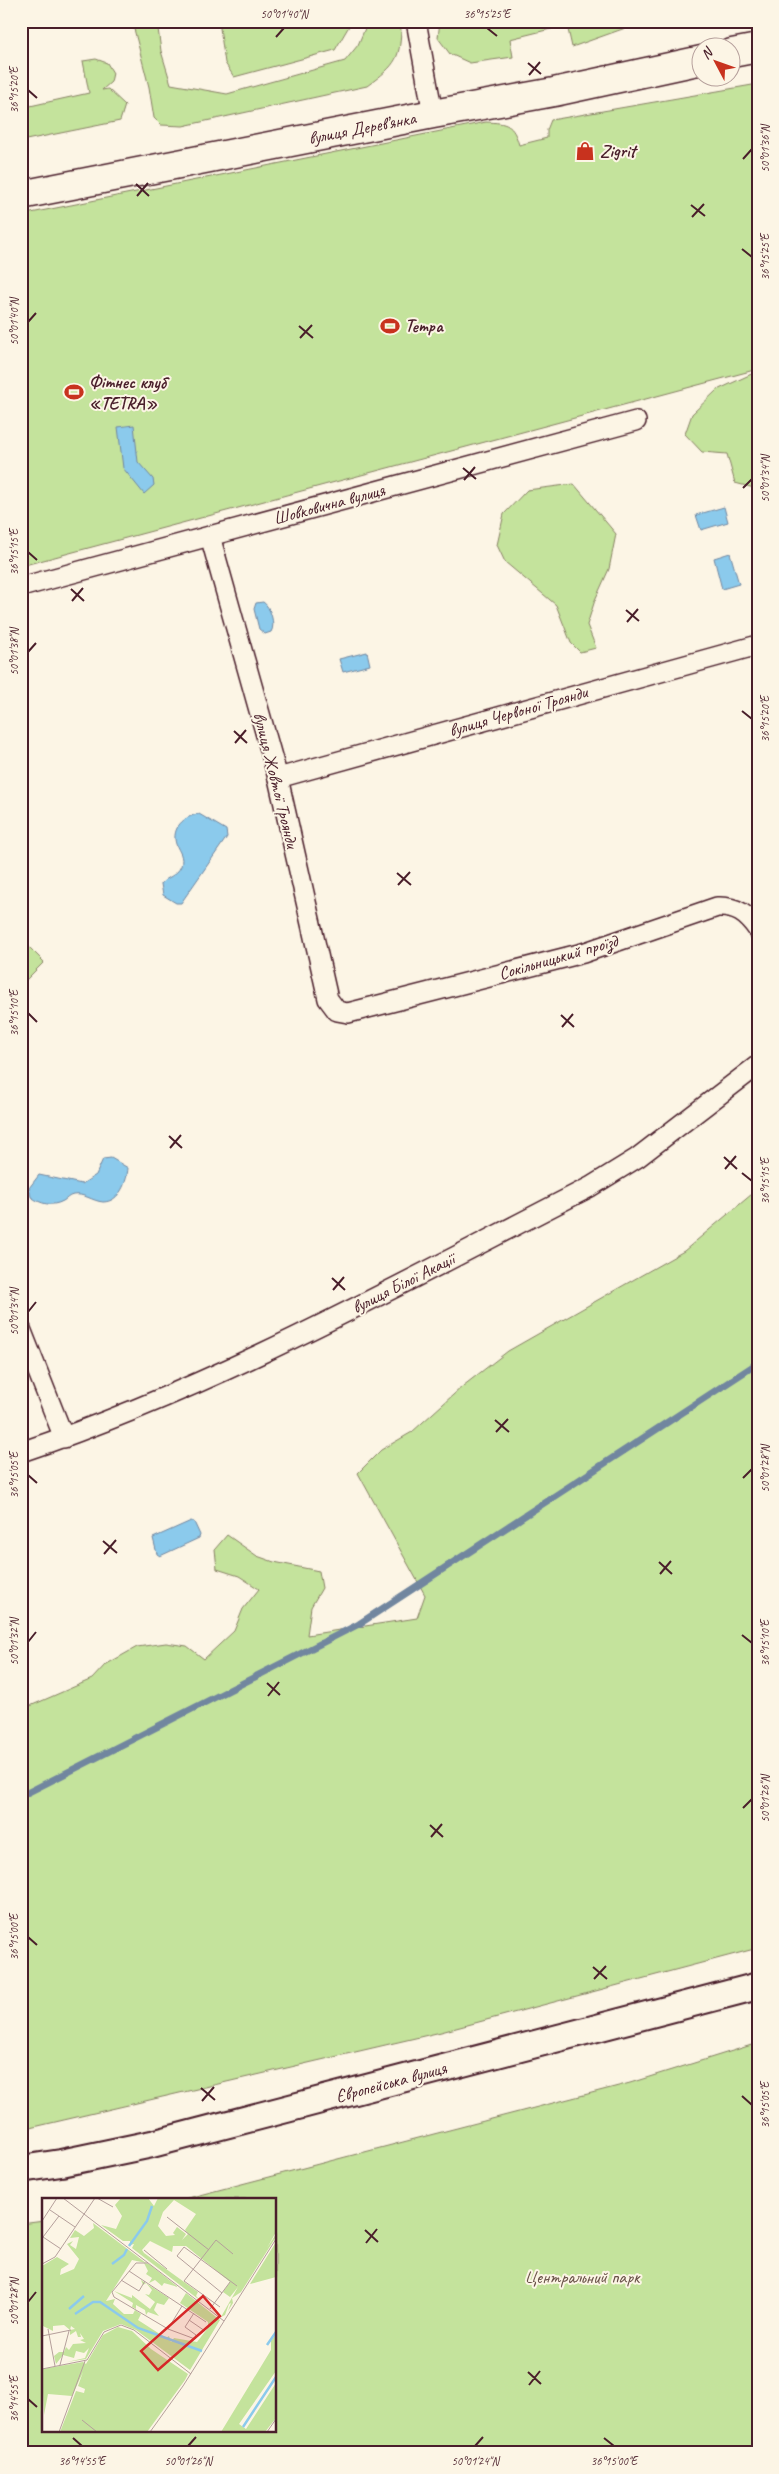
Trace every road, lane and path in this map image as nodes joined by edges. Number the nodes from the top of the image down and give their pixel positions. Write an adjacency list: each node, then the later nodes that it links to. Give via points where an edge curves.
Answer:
1 (416, 21): 5 (street)
2 (758, 48): 3 (main road)
3 (742, 52)
4 (692, 62): 5 (main road, вулиця Дерев’янка)
5 (433, 114): 6 (main road, вулиця Дерев’янка)
6 (21, 195)
7 (636, 420): 8 (street, Шовковична вулиця)
8 (210, 536): 9 (street, Шовковична вулиця); 11 (street, вулиця Жовтої Троянди)
9 (21, 587)
10 (758, 645): 11 (street, вулиця Червоної Троянди)
11 (278, 778): 13 (street, вулиця Жовтої Троянди, via 328,999 337,1011)
12 (758, 930): 13 (street, Сокільницький проїзд, via 746,915 717,907 583,952)
13 (348, 1013)
14 (758, 1065): 16 (street, вулиця Білої Акації, via 637,1158 590,1187 252,1360)
15 (21, 1329): 16 (street)
16 (64, 1438): 17 (street, вулиця Білої Акації)
17 (21, 1452)
18 (758, 1986): 19 (main road, Європейська вулиця, via 152,2144)
19 (21, 2169)

